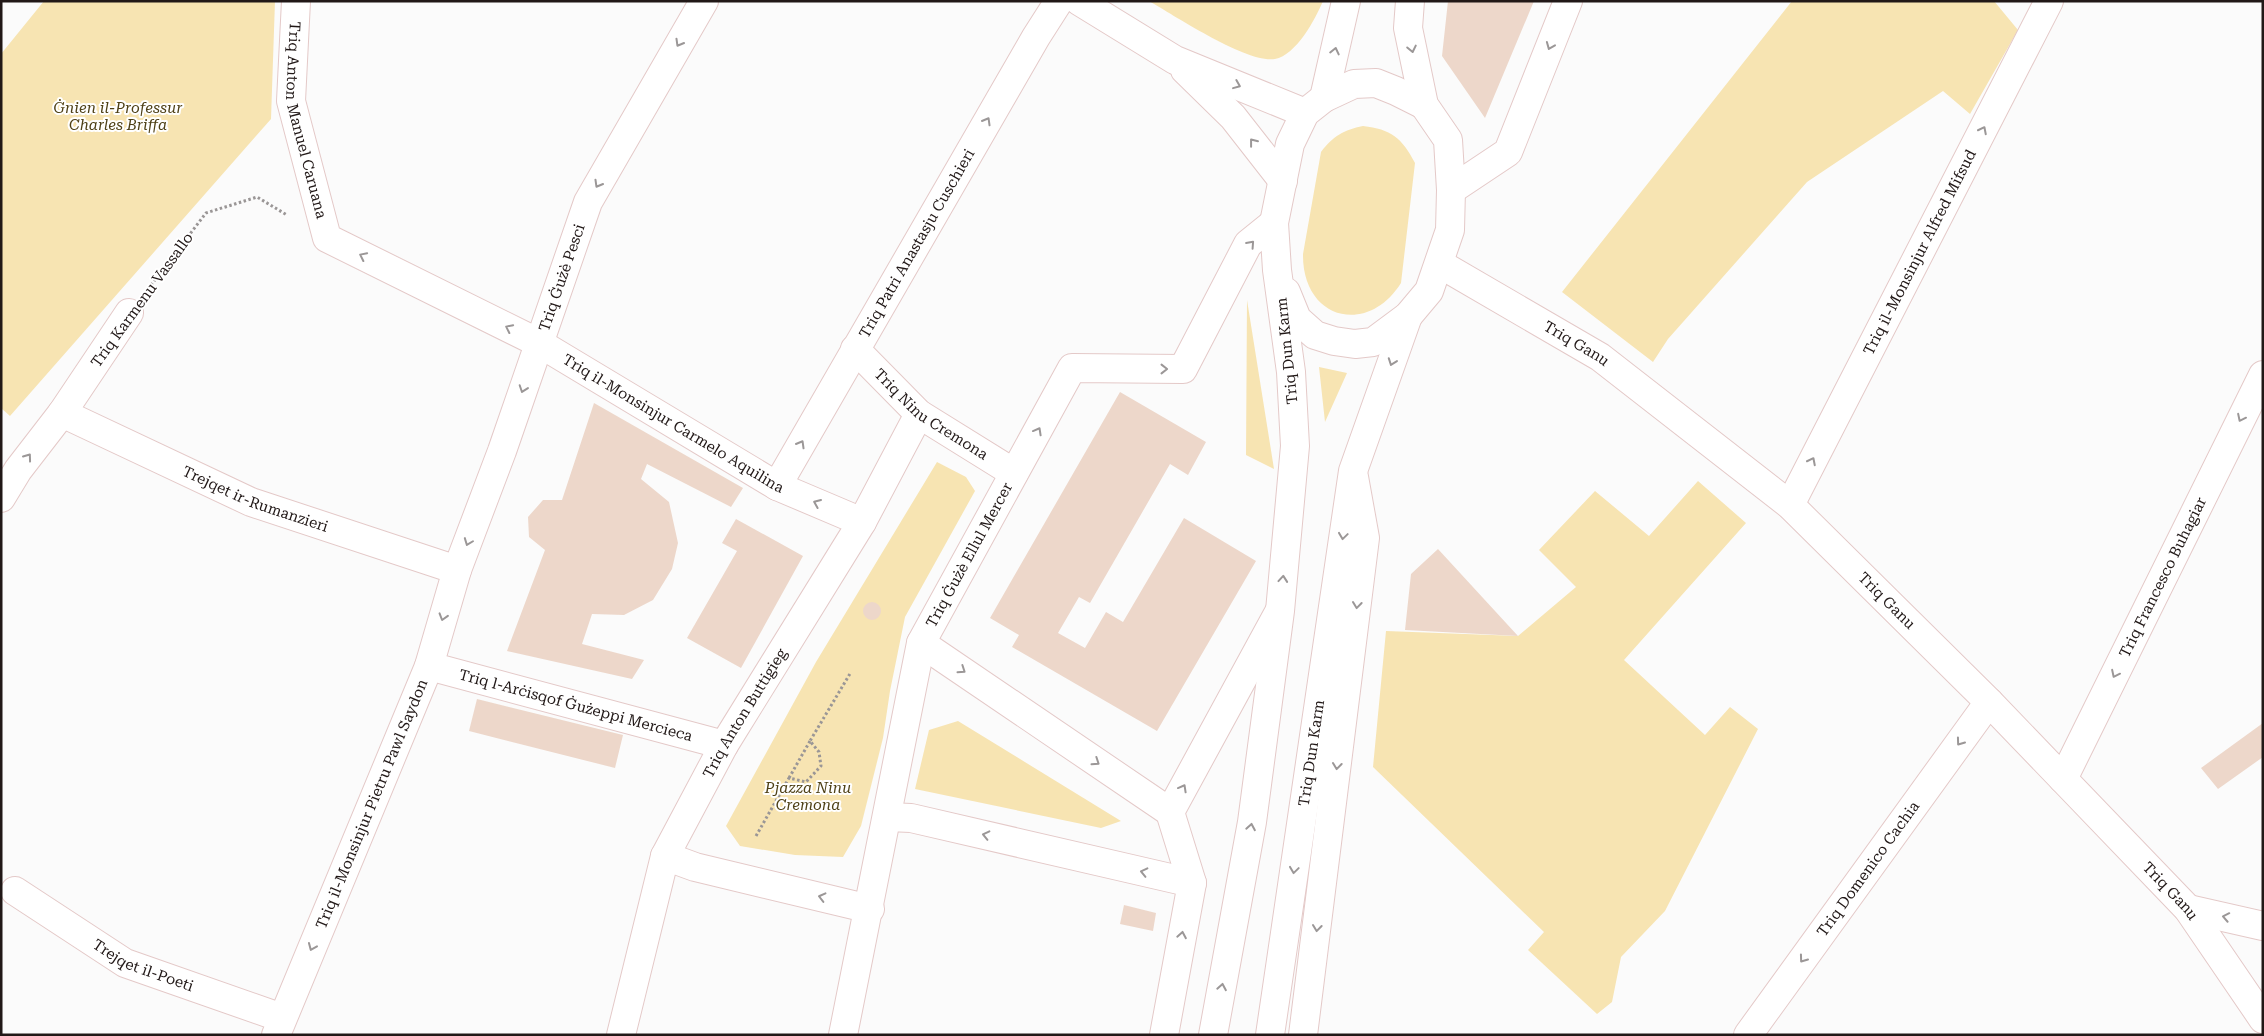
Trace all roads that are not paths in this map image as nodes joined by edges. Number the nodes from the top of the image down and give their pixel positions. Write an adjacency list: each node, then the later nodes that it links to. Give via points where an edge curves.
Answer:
1 (296, 1): 15 (main road, Triq Anton Manuel Caruana, via 291,101)
2 (704, 1): 20 (main road, Triq Ġużè Pesci, one-way to 20, via 588,202)
3 (1058, 1): 21 (main road, Triq Patri Anastasju Cuschieri, one-way to 3)
4 (1079, 1): 9 (main road)
5 (1346, 1): 11 (main road, Triq Dun Karm, one-way to 5)
6 (1410, 1): 10 (main road, Triq Dun Karm, one-way to 10, via 1408,28)
7 (1568, 1): 13 (main road, one-way to 13, via 1508,152)
8 (2050, 1): 29 (main road, Triq il-Monsinjur Alfred Mifsud, one-way to 8)
9 (1175, 60): 11 (main road, one-way to 11); 12 (main road, one-way to 9, via 1233,117)
10 (1424, 105): 11 (main road, Triq Dun Karm, via 1376,84 1354,84); 13 (main road, Triq Dun Karm, via 1448,140)
11 (1315, 106): 12 (main road, Triq Dun Karm, via 1290,144)
12 (1283, 181): 14 (main road, Triq Dun Karm)
13 (1451, 190): 16 (main road, Triq Dun Karm, via 1450,230)
14 (1274, 223): 17 (main road, Triq Dun Karm); 26 (main road, Triq Ġużè Ellul Mercer, one-way to 14, via 1072,368 1184,369 1248,244)
15 (327, 238): 20 (main road, Triq il-Monsinjur Carmelo Aquilina, one-way to 15)
16 (1440, 264): 19 (main road, Triq Dun Karm, via 1429,291); 29 (main road, Triq Ganu, via 1600,357)
17 (1278, 270): 19 (main road, Triq Dun Karm, via 1297,319 1315,335 1356,344 1373,342); 32 (main road, Triq Dun Karm, one-way to 17, via 1295,446 1291,372)
18 (129, 313): 23 (main road, Triq Karmenu Vassallo)
19 (1408, 316): 25 (main road, Triq Dun Karm, one-way to 25)
20 (539, 343): 27 (main road, Triq il-Monsinjur Carmelo Aquilina); 31 (main road, Triq Ġużè Pesci, one-way to 31)
21 (855, 349): 24 (main road, Triq Ninu Cremona); 27 (main road, Triq Patri Anastasju Cuschieri, one-way to 21)
22 (2263, 375): 37 (main road, Triq Francesco Buhagiar, one-way to 37)
23 (62, 413): 28 (main road, Triq Karmenu Vassallo, one-way to 23, via 18,470); 31 (main road, Trejqet ir-Rumanzieri, via 250,502)
24 (919, 414): 26 (main road, Triq Ninu Cremona); 30 (main road, Triq Anton Buttigieg)
25 (1352, 471): 52 (main road, Triq Dun Karm, one-way to 52); 53 (main road, Triq Dun Karm, one-way to 53, via 1365,538)
26 (1014, 473): 33 (main road, Triq Ġużè Ellul Mercer)
27 (777, 486): 30 (main road, Triq il-Monsinjur Carmelo Aquilina, one-way to 27)
28 (1, 498)
29 (1790, 505): 35 (main road, Triq Ganu)
30 (862, 522): 36 (main road, Triq Anton Buttigieg)
31 (458, 570): 34 (main road, Triq il-Monsinjur Pietru Pawl Saydon, one-way to 34)
32 (1280, 611): 38 (main road, Triq Dun Karm, one-way to 32); 51 (main road, Triq Dun Karm, one-way to 32, via 1252,822)
33 (922, 643): 38 (main road, one-way to 38); 39 (main road, Triq Ġużè Ellul Mercer)
34 (429, 666): 36 (main road, Triq l-Arċisqof Ġużeppi Mercieca); 47 (main road, Triq il-Monsinjur Pietru Pawl Saydon, one-way to 47)
35 (1989, 702): 37 (main road, Triq Ganu); 54 (main road, Triq Domenico Cachia, one-way to 54)
36 (724, 745): 40 (main road, Triq Anton Buttigieg)
37 (2063, 779): 44 (main road, Triq Ganu)
38 (1170, 812): 41 (main road)
39 (888, 817): 41 (main road, one-way to 39, via 911,818); 43 (main road, Triq Ġużè Ellul Mercer)
40 (664, 856): 43 (main road, one-way to 40, via 695,867); 48 (main road, Triq Anton Buttigieg)
41 (1192, 883): 50 (main road, one-way to 41)
42 (15, 891): 47 (main road, Trejqet il-Poeti, via 125,962)
43 (870, 909): 49 (main road, Triq Ġużè Ellul Mercer)
44 (2188, 910): 45 (main road, one-way to 44); 46 (main road, Triq Ganu)
45 (2263, 926)
46 (2263, 1019)
47 (279, 1027)
48 (622, 1035)
49 (843, 1035)
50 (1164, 1035)
51 (1213, 1035)
52 (1270, 1035)
53 (1303, 1035)
54 (1748, 1035)

